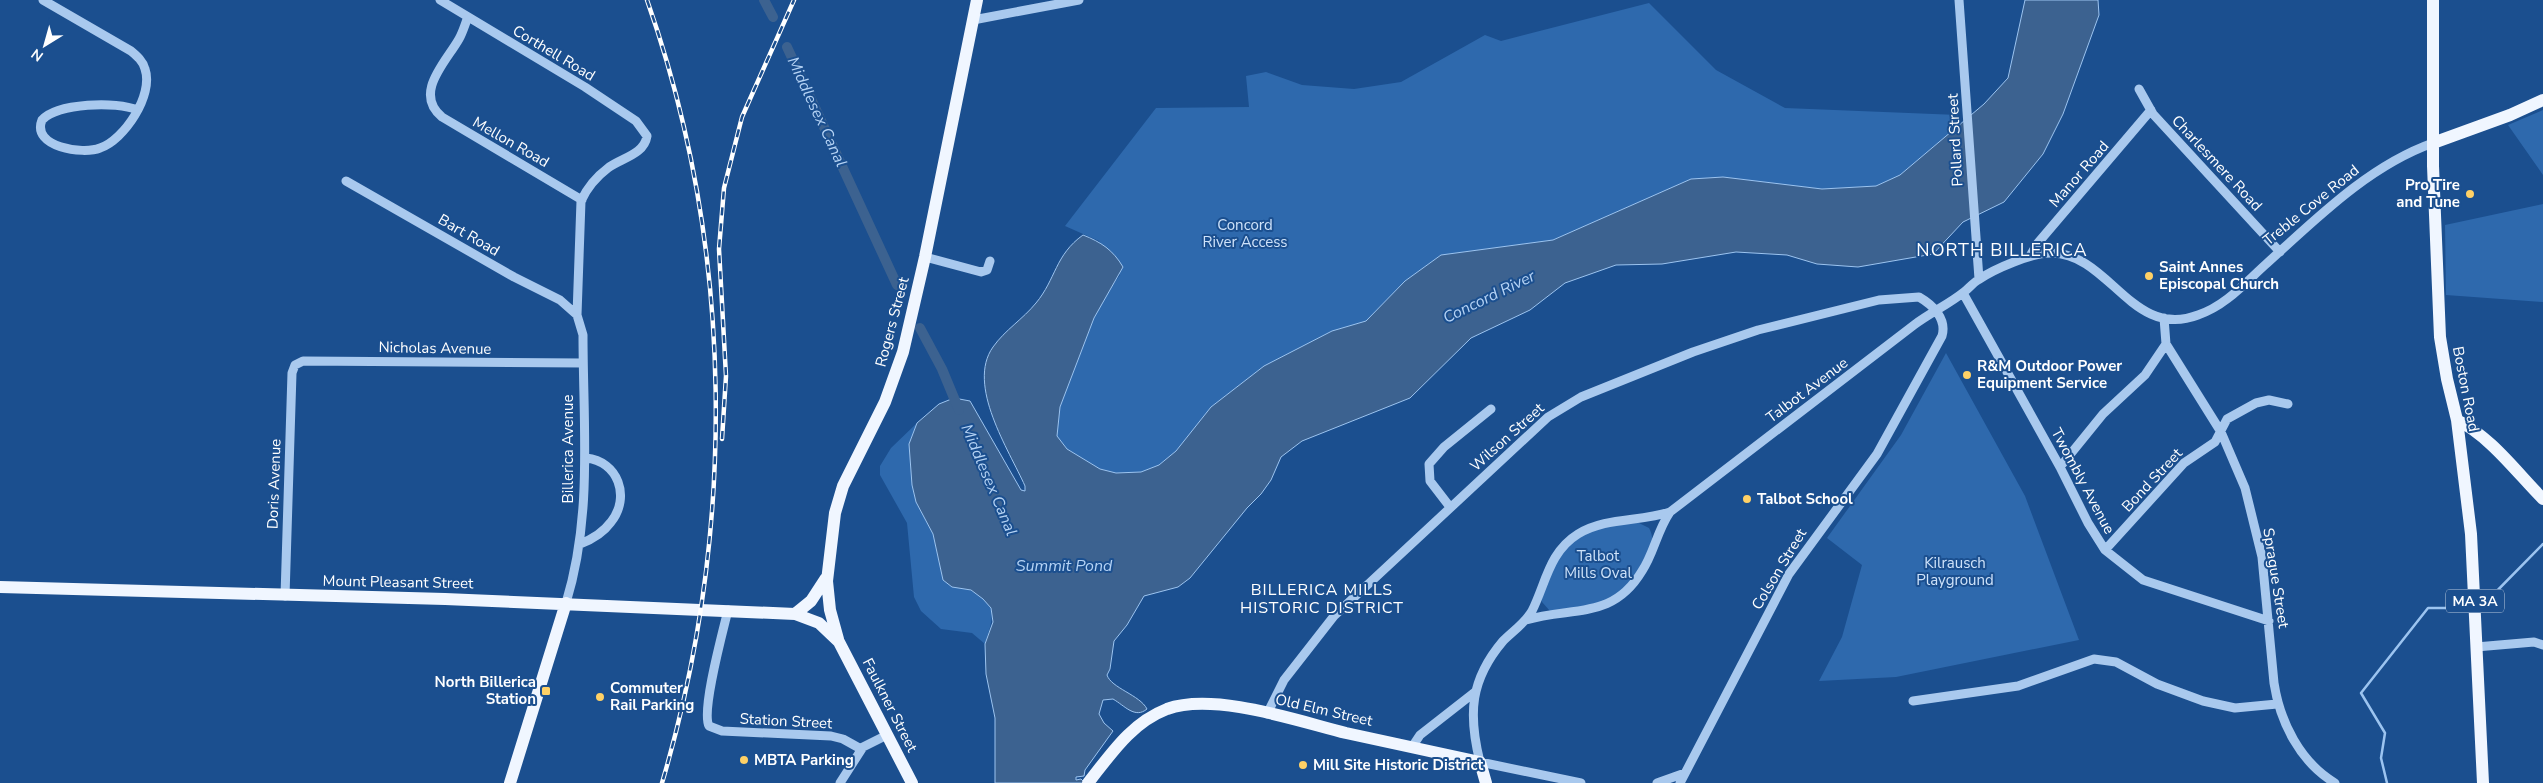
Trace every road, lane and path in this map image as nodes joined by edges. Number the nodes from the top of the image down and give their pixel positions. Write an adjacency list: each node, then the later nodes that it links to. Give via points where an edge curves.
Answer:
1 (43, 0): 11 (street, via 131,52 142,62 146,84)
2 (440, 0): 7 (street, Corthell Road)
3 (977, 0): 8 (main road, Rogers Street)
4 (1079, 0): 8 (street)
5 (1959, 0): 20 (street, Pollard Street)
6 (2433, 0): 13 (main road, Boston Road / MA 3A)
7 (468, 17): 15 (street, Mellon Road, via 430,87 431,104 442,116); 15 (street, Corthell Road, via 585,87 636,121 647,136 640,149 602,173)
8 (973, 20): 18 (main road, Rogers Street)
9 (2140, 89): 12 (street, Charlesmere Road)
10 (2543, 100): 13 (main road, Treble Cove Road, via 2510,116)
11 (137, 110): 11 (street, via 122,134 96,150 82,151 54,144 44,137 40,129 45,116 65,109 117,104)
12 (2151, 110): 16 (street, Charlesmere Road); 17 (street, Manor Road)
13 (2433, 143): 16 (street, Treble Cove Road, via 2400,157 2369,178 2332,205); 30 (main road, Boston Road / MA 3A, via 2440,337)
14 (346, 181): 23 (street, Bart Road, via 560,300)
15 (582, 200): 23 (street, Billerica Avenue)
16 (2280, 252): 24 (street, Treble Cove Road, via 2222,303 2198,316)
17 (2030, 256): 20 (street, Treble Cove Road); 24 (street, Treble Cove Road, via 2052,252 2079,259 2136,307)
18 (925, 257): 19 (street, via 981,272 987,270); 39 (main road, Rogers Street, via 893,381 848,472 838,500)
19 (990, 261)
20 (1979, 279): 21 (street)
21 (1963, 293): 22 (street, Talbot Avenue); 33 (street, Twombly Avenue)
22 (1935, 310): 35 (street, Wilson Street, via 1927,301 1911,296 1861,305 1748,334 1693,352 1580,397 1548,417); 36 (street, Talbot Avenue); 58 (street, Colson Street, via 1943,323 1942,336 1897,420 1877,454 1789,574)
23 (577, 315): 26 (street, Billerica Avenue, via 583,336)
24 (2164, 318): 25 (street, Sprague Street)
25 (2166, 344): 31 (street, Sprague Street); 33 (street, via 2145,375 2103,414)
26 (583, 363): 27 (street, Nicholas Avenue, via 303,361); 32 (street, Billerica Avenue)
27 (292, 373): 41 (street, Doris Avenue)
28 (2288, 404): 31 (street, Bond Street, via 2268,400 2256,403 2227,419)
29 (1491, 409): 35 (street, via 1444,447 1429,464 1430,481)
30 (2458, 420): 34 (main road, via 2490,444); 49 (main road, Boston Road / MA 3A, via 2471,534)
31 (2221, 432): 38 (street, Bond Street, via 2215,442 2184,463); 46 (street, Sprague Street, via 2245,488 2262,557)
32 (586, 458): 37 (street, Billerica Avenue); 37 (street, via 609,466 618,480 620,502 612,521 596,537)
33 (2060, 467): 38 (street, Twombly Avenue)
34 (2543, 499)
35 (1450, 507): 53 (street, Wilson Street, via 1329,621 1284,680)
36 (1670, 512): 45 (street, Talbot Avenue, via 1658,531 1643,570 1620,595 1588,611); 45 (street, Talbot Avenue, via 1611,521 1576,535 1556,555)
37 (580, 544): 42 (street, Billerica Avenue)
38 (2105, 550): 46 (street, Twombly Avenue, via 2143,580)
39 (828, 573): 44 (main road, via 817,595); 47 (main road, Rogers Street, via 830,610)
40 (0, 587): 41 (main road, Mount Pleasant Street)
41 (285, 596): 42 (main road, Mount Pleasant Street)
42 (566, 603): 43 (main road, Mount Pleasant Street); 59 (main road, Billerica Avenue)
43 (728, 610): 44 (main road, Mount Pleasant Street); 56 (street, Station Street, via 708,702 706,718 709,726 722,731 831,736)
44 (795, 614): 47 (main road, Mount Pleasant Street, via 819,623)
45 (1526, 620): 50 (street, Talbot Avenue, via 1494,652)
46 (2269, 621): 52 (street, Sprague Street)
47 (839, 642): 54 (main road, Faulkner Street)
48 (2543, 645): 49 (street, via 2534,642)
49 (2476, 647): 68 (main road, Boston Road / MA 3A)
50 (1475, 692): 55 (street, via 1422,733); 57 (street, Talbot Avenue, via 1473,726)
51 (1913, 701): 52 (street, via 2018,686 2094,659 2116,662 2157,684 2203,701 2235,708)
52 (2277, 704): 67 (street, Sprague Street, via 2286,728 2302,751 2323,776)
53 (1267, 714): 55 (main road, Old Elm Street); 62 (main road, Old Elm Street, via 1202,703 1168,709 1129,733)
54 (887, 735): 56 (street); 61 (main road, Faulkner Street)
55 (1412, 747): 57 (main road, Old Elm Street)
56 (861, 749): 60 (street)
57 (1480, 762): 63 (main road); 64 (street, Old Elm Street)
58 (1685, 773): 65 (street); 66 (street, Colson Street)
59 (510, 783)
60 (840, 783)
61 (912, 783)
62 (1088, 783)
63 (1486, 783)
64 (1581, 783)
65 (1657, 783)
66 (1680, 783)
67 (2335, 783)
68 (2483, 783)

